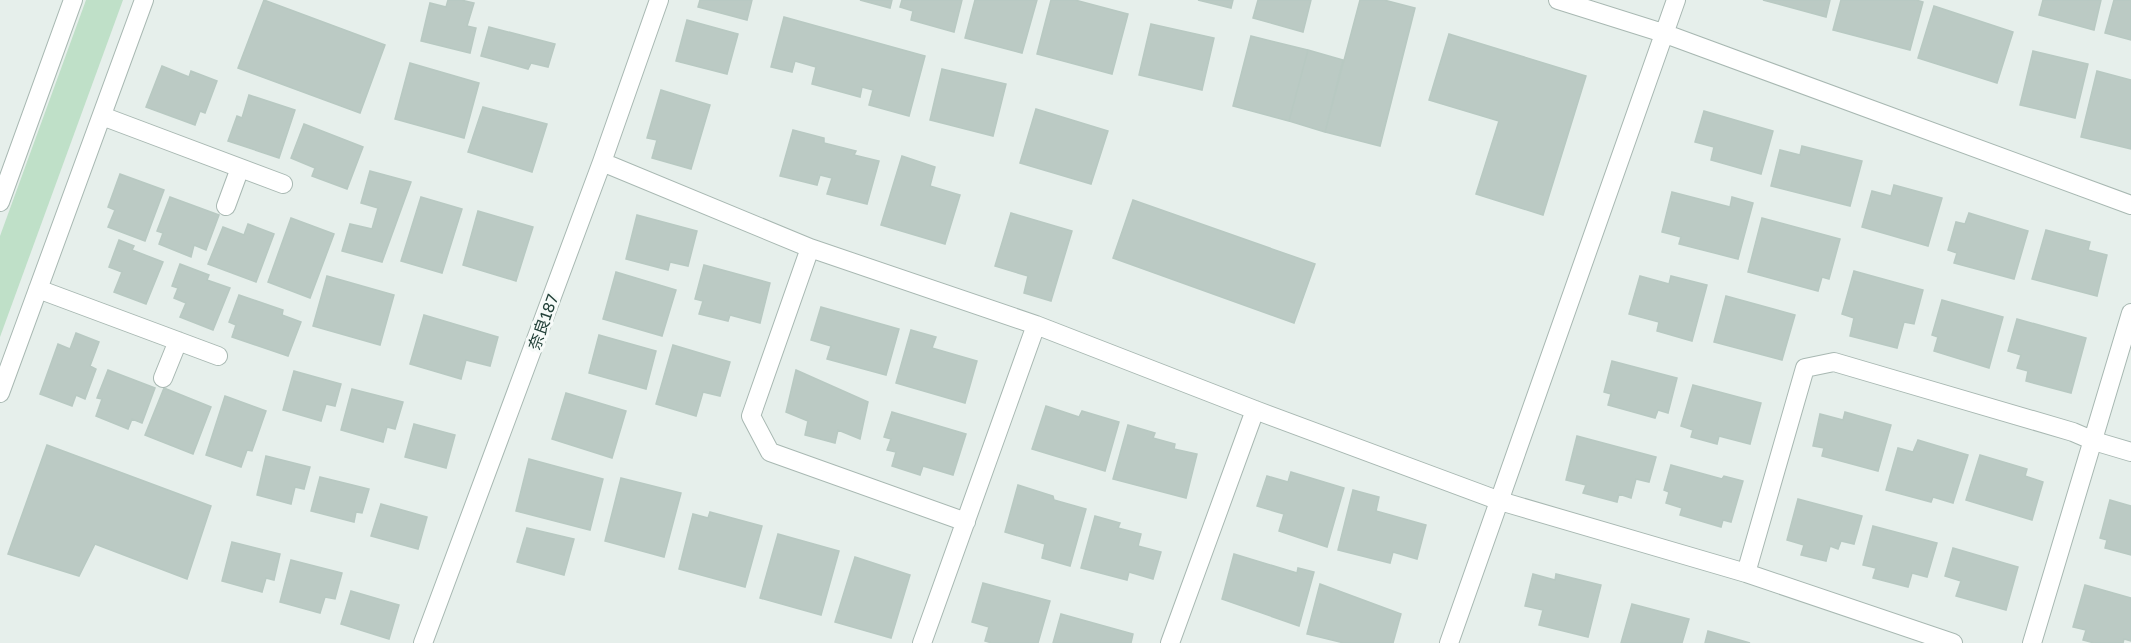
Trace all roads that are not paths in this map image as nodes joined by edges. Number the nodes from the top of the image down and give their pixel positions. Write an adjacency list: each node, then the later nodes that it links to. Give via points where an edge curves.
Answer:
1 (73, 0): 11 (street)
2 (144, 0): 7 (street)
3 (659, 0): 8 (street, 奈良187)
4 (1558, 0): 6 (street)
5 (1676, 0): 6 (street)
6 (1663, 33): 12 (street); 25 (street)
7 (102, 117): 9 (street); 15 (street)
8 (603, 162): 14 (street); 28 (street, 奈良187)
9 (240, 168): 10 (street); 13 (street)
10 (283, 184)
11 (0, 202)
12 (2131, 205)
13 (226, 206)
14 (810, 248): 17 (street); 26 (street, via 751,416 770,452)
15 (38, 289): 18 (street); 21 (street)
16 (2131, 313): 23 (street)
17 (1036, 325): 22 (street); 26 (street)
18 (178, 340): 19 (street); 20 (street)
19 (218, 356)
20 (163, 378)
21 (0, 393)
22 (1255, 410): 25 (street); 30 (street)
23 (2094, 441): 24 (street); 27 (street, via 1834,362 1805,368); 33 (street)
24 (2131, 452)
25 (1500, 501): 27 (street); 31 (street)
26 (966, 522): 29 (street)
27 (1746, 573): 32 (street)
28 (423, 643)
29 (922, 643)
30 (1170, 643)
31 (1449, 643)
32 (1953, 643)
33 (2032, 643)

